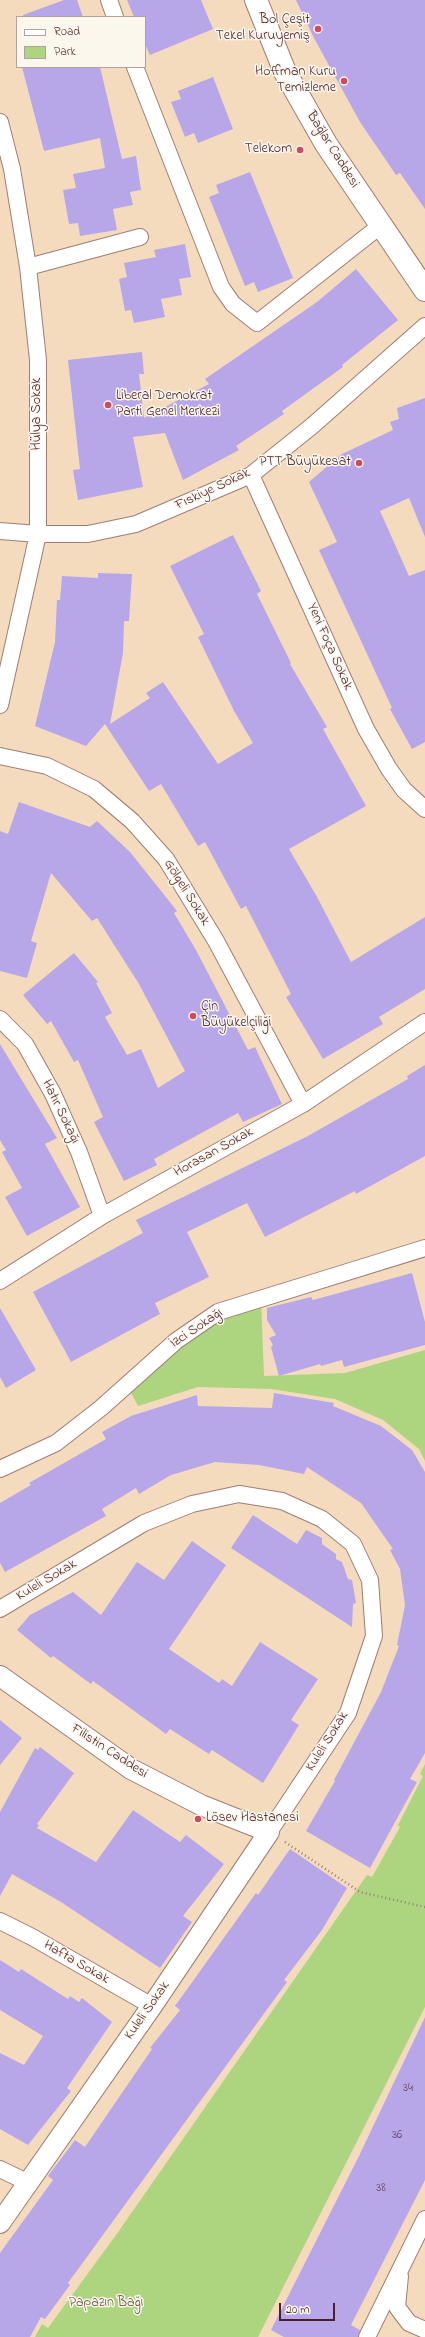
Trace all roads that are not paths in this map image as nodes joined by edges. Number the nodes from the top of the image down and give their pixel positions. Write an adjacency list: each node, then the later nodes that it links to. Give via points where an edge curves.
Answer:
1 (109, 0): 3 (street)
2 (256, 0): 6 (main road, Bağlar Caddesi, via 285,72 326,144)
3 (115, 16)
4 (135, 68): 6 (street, via 221,286 233,304 257,323)
5 (0, 122): 8 (street, Hülya Sokak, via 12,169)
6 (380, 226): 9 (main road, Bağlar Caddesi)
7 (140, 237): 8 (street)
8 (28, 267): 13 (street, Hülya Sokak, via 38,360)
9 (425, 290)
10 (425, 326): 11 (street, Fıskiye Sokak, via 312,426)
11 (251, 475): 13 (street, Fıskiye Sokak, via 136,524 88,534); 16 (street, Yeni Foça Sokak, via 366,729 404,790)
12 (0, 531): 13 (street, Fıskiye Sokak)
13 (38, 534): 14 (street, Hülya Sokak)
14 (0, 705)
15 (0, 756): 19 (street, Gölgeli Sokak, via 47,766 94,789 132,821 166,859 216,941)
16 (425, 809)
17 (0, 1019): 20 (street, Hatır Sokağı, via 25,1044 53,1094 79,1152)
18 (425, 1022): 19 (street, Horasan Sokak)
19 (303, 1104): 20 (street, Horasan Sokak)
20 (102, 1216): 22 (street, Horasan Sokak)
21 (425, 1248): 23 (street, İzci Sokağı, via 218,1312 176,1341 102,1408 56,1443)
22 (0, 1281)
23 (0, 1469)
24 (0, 1609): 26 (street, Kuleli Sokak, via 144,1523 192,1504 238,1494 282,1501 322,1519 353,1544 370,1580 374,1636 348,1713)
25 (0, 1676): 26 (street, Filistin Caddesi, via 131,1769 201,1805)
26 (269, 1832): 28 (street, Kuleli Sokak)
27 (0, 1921): 28 (street, Hafta Sokak)
28 (152, 2006): 30 (street, Kuleli Sokak)
29 (0, 2169): 30 (street)
30 (28, 2183): 32 (street, Kuleli Sokak)
31 (425, 2219): 33 (street)
32 (0, 2223)
33 (408, 2251): 34 (street, via 400,2274 397,2307 409,2323); 35 (street)
34 (425, 2330)
35 (366, 2337)

